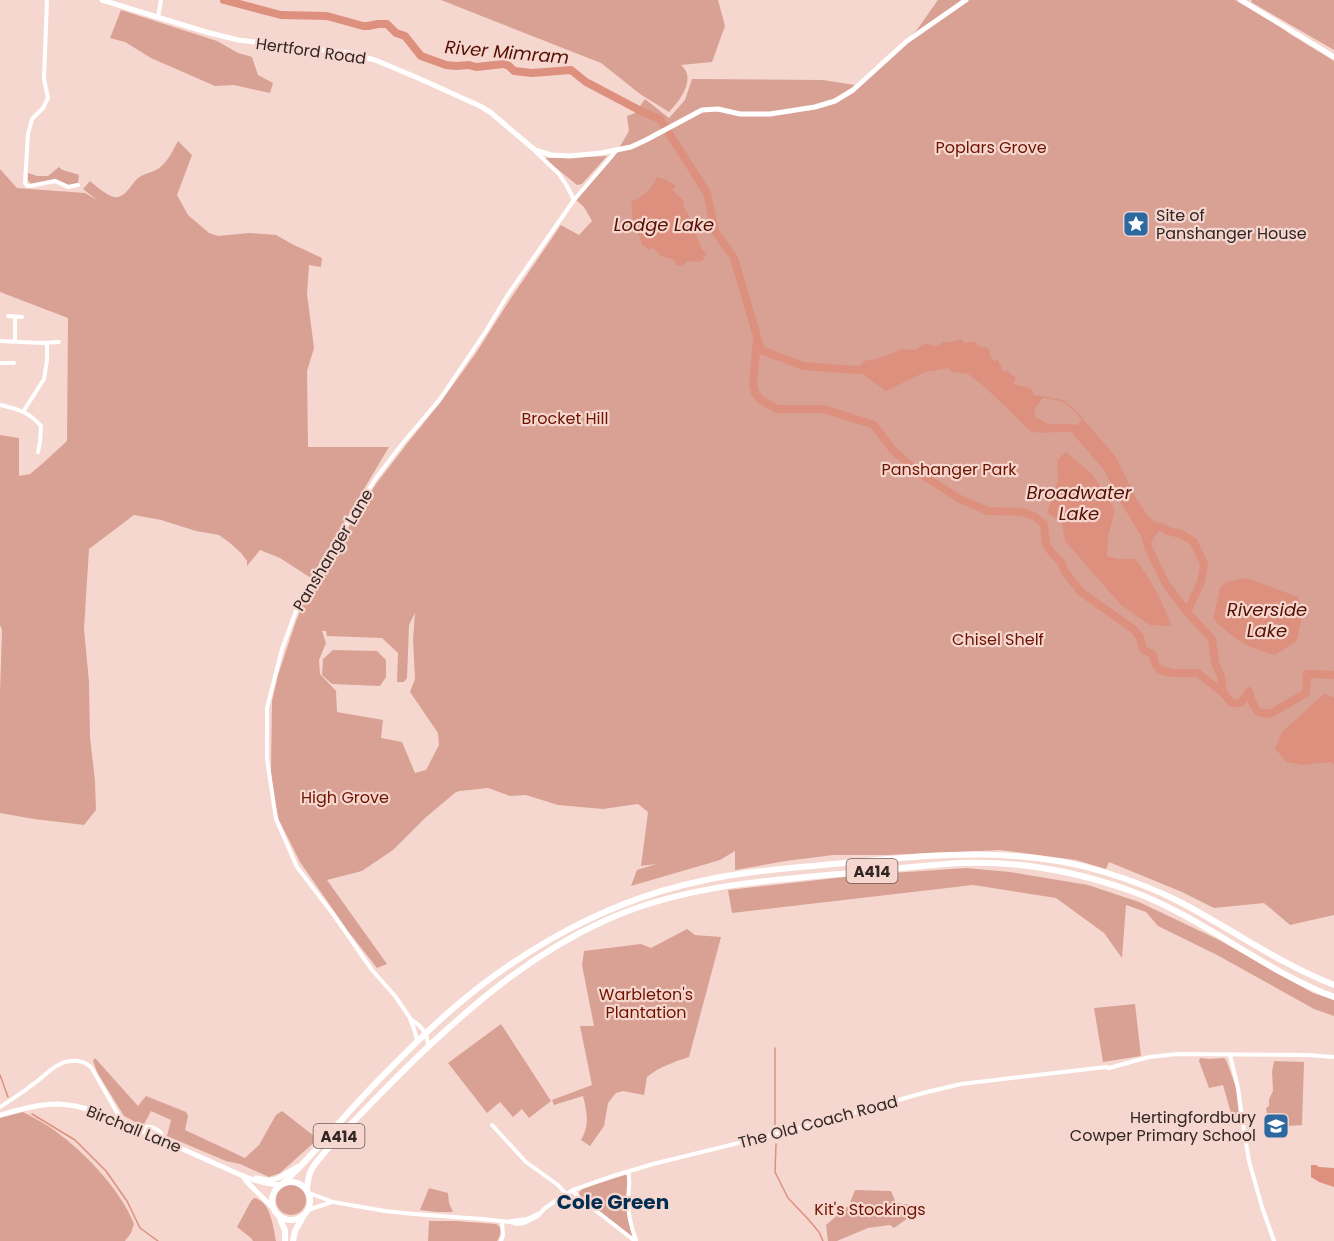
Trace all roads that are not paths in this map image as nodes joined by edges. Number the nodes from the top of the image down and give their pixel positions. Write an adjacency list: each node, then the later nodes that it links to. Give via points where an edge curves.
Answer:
1 (47, 0): 10 (street, via 44,79 48,98 35,115 28,134 25,183 30,186 56,181 68,187)
2 (102, 0): 6 (main road, Hertford Road)
3 (161, 0): 6 (street)
4 (966, 0): 9 (main road, via 907,41 853,90 835,101 770,114 707,109)
5 (1241, 0): 7 (main road)
6 (158, 17): 8 (main road, Hertford Road, via 238,40 349,53 375,60 480,106)
7 (1334, 57)
8 (536, 150): 9 (main road, via 570,156); 11 (street, via 559,174)
9 (616, 151): 11 (street, Panshanger Lane)
10 (78, 185)
11 (574, 200): 26 (street, Panshanger Lane, via 440,399 376,478 300,600 267,708 267,759 276,819 297,867)
12 (8, 316): 13 (street)
13 (15, 317): 14 (street); 16 (street)
14 (22, 317)
15 (0, 341): 16 (street)
16 (15, 341): 18 (street)
17 (59, 342): 18 (street)
18 (47, 343): 22 (street, via 44,379)
19 (0, 363): 20 (street)
20 (14, 363)
21 (0, 405): 22 (street)
22 (23, 412): 23 (street, via 41,426)
23 (38, 452)
24 (1334, 985): 27 (highway, A414, via 1284,962 1165,895 1107,873 1053,861 957,855 740,874 647,895 600,913 512,963)
25 (1334, 997): 29 (highway, A414, via 1273,969 1194,920 1131,891 1024,866 964,863 743,884 705,889 650,904 606,920 557,946 489,992)
26 (410, 1018): 27 (street, Panshanger Lane); 28 (street, Panshanger Lane)
27 (425, 1033): 28 (highway, A414); 29 (street)
28 (417, 1041): 36 (highway, A414)
29 (428, 1047): 41 (highway, A414, via 312,1167)
30 (1230, 1054): 31 (street, The Old Coach Road); 37 (street, The Old Coach Road, via 1149,1057 1106,1067 943,1088); 53 (street, via 1250,1161)
31 (1334, 1057)
32 (0, 1107): 34 (street, via 60,1064 83,1062 96,1075)
33 (0, 1115): 34 (main road, Birchall Lane, via 44,1105 77,1106)
34 (123, 1123): 38 (main road, Birchall Lane)
35 (492, 1125): 42 (street, via 526,1162)
36 (303, 1165): 38 (main road, via 274,1180); 39 (highway, A414)
37 (628, 1172): 40 (street, The Old Coach Road); 52 (street, via 629,1218)
38 (246, 1177): 39 (main road, Birchall Lane, via 261,1183); 44 (main road, Birchall Lane)
39 (282, 1184): 41 (highway, via 298,1183); 44 (highway, via 273,1193)
40 (573, 1190): 42 (street, The Old Coach Road); 52 (street)
41 (308, 1191): 43 (street); 45 (highway)
42 (566, 1194): 48 (street, The Old Coach Road, via 527,1219)
43 (333, 1202): 45 (street); 48 (street, via 400,1213)
44 (274, 1209): 46 (highway)
45 (308, 1210): 47 (highway)
46 (278, 1215): 47 (highway, via 290,1220); 49 (highway)
47 (303, 1216): 50 (highway)
48 (502, 1221): 51 (street)
49 (285, 1241)
50 (294, 1241)
51 (501, 1241)
52 (636, 1241)
53 (1274, 1241)

